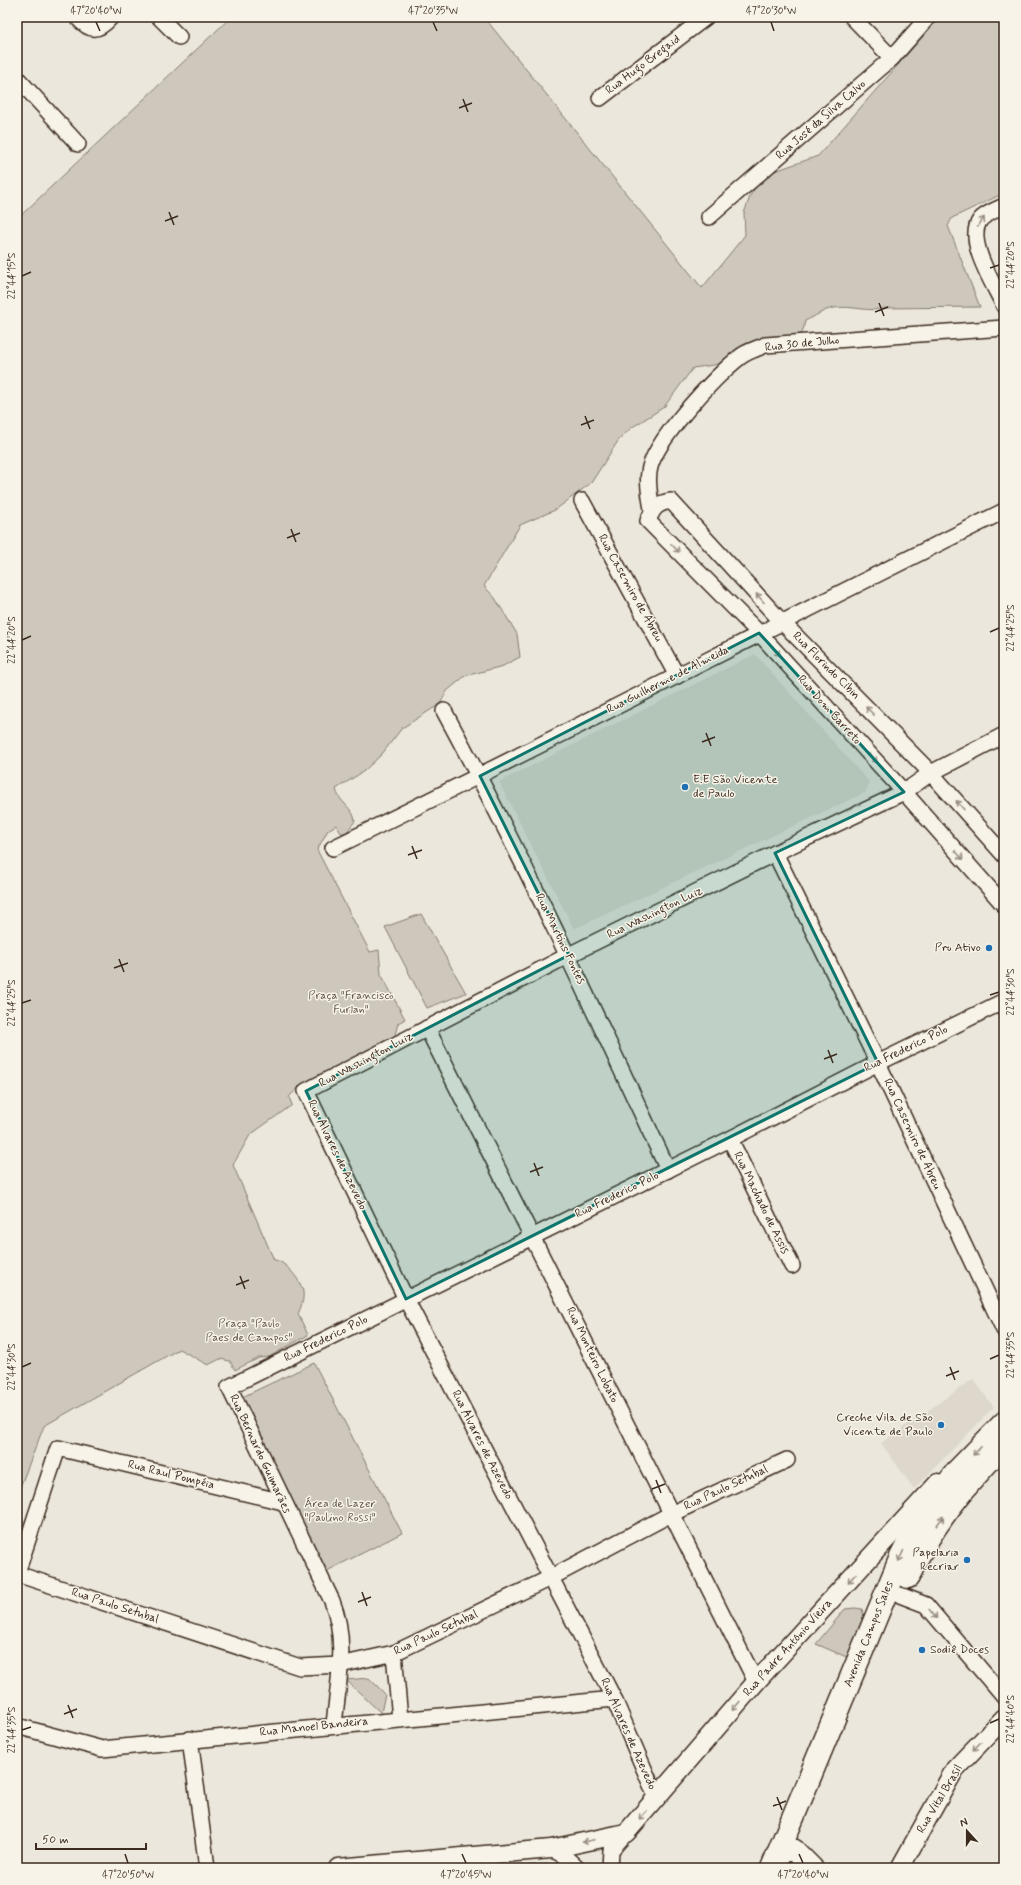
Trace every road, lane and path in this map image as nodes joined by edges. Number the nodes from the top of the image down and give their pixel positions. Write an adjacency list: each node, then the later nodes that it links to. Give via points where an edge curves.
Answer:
1 (77, 17): 2 (street, via 84,26 90,28 97,28)
2 (111, 17)
3 (159, 17): 7 (street)
4 (706, 17): 10 (street, Rua Hugo Bregaid)
5 (852, 17): 8 (street)
6 (928, 17): 8 (street, Rua José da Silva Calvo)
7 (178, 37)
8 (892, 58): 13 (street, Rua José da Silva Calvo)
9 (17, 78): 11 (street)
10 (600, 98)
11 (78, 144)
12 (1004, 206): 14 (street, one-way to 12, via 977,249 975,238 980,220)
13 (709, 217)
14 (1004, 306)
15 (1004, 328): 18 (street, Rua 30 de Julho, via 765,345 741,356 709,385 658,447 649,471)
16 (582, 501): 21 (street, Rua Casemiro de Abreu)
17 (1004, 511): 19 (street, Rua Guilherme de Almeida)
18 (650, 515): 19 (street, Rua Florindo Cibin, one-way to 18, via 671,501 661,502); 20 (street, Rua Dom Barreto, one-way to 20)
19 (781, 621): 20 (street, Rua Guilherme de Almeida); 24 (street, Rua Florindo Cibin, one-way to 19)
20 (759, 633): 21 (street, Rua Guilherme de Almeida); 26 (street, Rua Dom Barreto, one-way to 26)
21 (677, 676): 25 (street, Rua Guilherme de Almeida)
22 (444, 711): 25 (street, Rua Martins Fontes)
23 (1004, 736): 24 (street, Rua Washington Luiz)
24 (931, 773): 26 (street, Rua Washington Luiz); 29 (street, Rua Florindo Cibin, one-way to 24)
25 (480, 776): 27 (street, Rua Guilherme de Almeida); 31 (street, Rua Martins Fontes)
26 (904, 792): 28 (street, Rua Washington Luiz); 30 (street, Rua Dom Barreto, one-way to 30)
27 (333, 848)
28 (774, 853): 31 (street, Rua Washington Luiz); 34 (street, Rua Casemiro de Abreu)
29 (1004, 855)
30 (1004, 905)
31 (569, 955): 33 (street, Rua Washington Luiz); 37 (street, Rua Martins Fontes)
32 (1004, 1001): 34 (street, Rua Frederico Polo)
33 (427, 1028): 35 (street, Rua Washington Luiz); 38 (street, Rua Monteiro Lobato)
34 (878, 1063): 36 (street, Rua Frederico Polo); 41 (street, Rua Casemiro de Abreu)
35 (306, 1091): 40 (street, Rua Alvares de Azevedo)
36 (730, 1139): 37 (street, Rua Frederico Polo); 39 (street, Rua Machado de Assis)
37 (668, 1170): 38 (street, Rua Frederico Polo)
38 (533, 1236): 40 (street, Rua Frederico Polo); 48 (street, Rua Monteiro Lobato)
39 (792, 1266)
40 (406, 1299): 42 (street, Rua Frederico Polo); 50 (street, Rua Alvares de Azevedo)
41 (1004, 1330)
42 (229, 1387): 47 (street, Rua Bernardo Guimarães)
43 (1004, 1423): 46 (main road, Avenida Campos Sales, one-way to 46)
44 (1004, 1445): 51 (main road, Avenida Campos Sales, one-way to 44, via 915,1561 934,1530 961,1494)
45 (787, 1460): 48 (street, Rua Paulo Setubal)
46 (958, 1472): 54 (street, Rua Padre Antônio Vieira, one-way to 54, via 938,1482); 65 (main road, Avenida Campos Sales, one-way to 65, via 917,1526 901,1557)
47 (283, 1502): 49 (street, Rua Raul Pompéia, via 58,1448); 53 (street, Rua Bernardo Guimarães, via 339,1619 342,1641)
48 (671, 1514): 50 (street, Rua Paulo Setubal); 54 (street, Rua Monteiro Lobato)
49 (17, 1573): 53 (street, Rua Paulo Setubal, via 300,1667)
50 (550, 1578): 52 (street, Rua Paulo Setubal); 56 (street, Rua Alvares de Azevedo)
51 (900, 1595): 55 (street, one-way to 55, via 926,1605); 65 (main road, Avenida Campos Sales)
52 (394, 1653): 53 (street, Rua Paulo Setubal); 57 (street)
53 (340, 1665): 59 (street, Rua Bernardo Guimarães)
54 (756, 1682): 62 (street, Rua Padre Antônio Vieira, one-way to 62)
55 (1004, 1697)
56 (614, 1699): 57 (street, Rua Manoel Bandeira); 62 (street, Rua Alvares de Azevedo)
57 (400, 1718): 59 (street, Rua Manoel Bandeira)
58 (1004, 1718): 72 (street, Rua Vital Brasil, one-way to 72, via 955,1769)
59 (334, 1725): 61 (street, Rua Manoel Bandeira)
60 (17, 1726): 61 (street, Rua Manoel Bandeira, via 102,1748)
61 (190, 1739): 67 (street)
62 (657, 1799): 63 (street, Rua Padre Antônio Vieira, one-way to 63)
63 (626, 1833): 64 (street, one-way to 64); 70 (street, via 611,1850)
64 (551, 1849): 66 (street); 69 (street, via 563,1855)
65 (782, 1861): 71 (main road)
66 (366, 1866): 68 (street)
67 (207, 1868)
68 (338, 1868)
69 (577, 1868)
70 (610, 1868)
71 (812, 1868)
72 (900, 1868)

